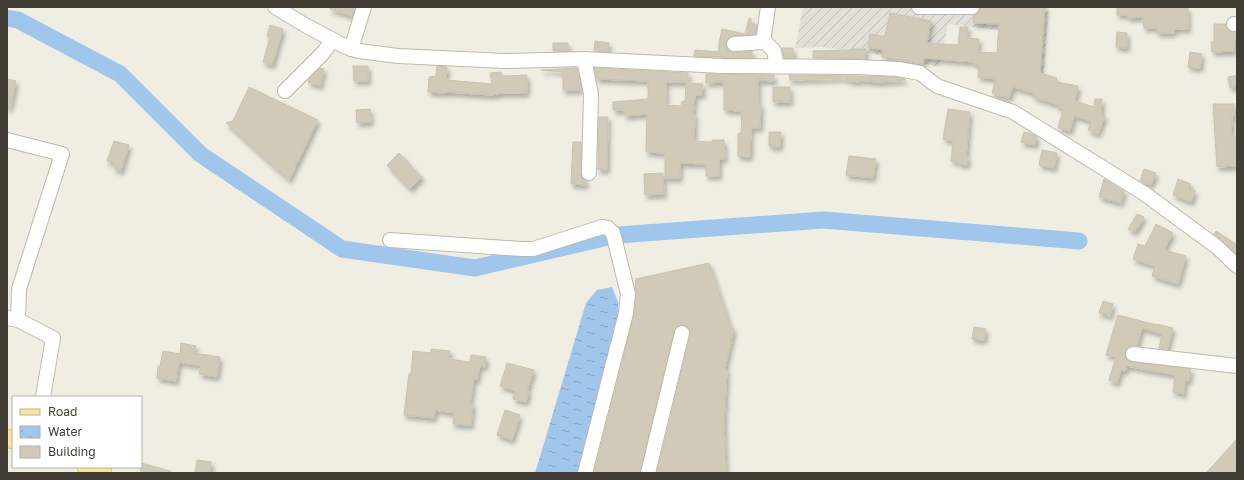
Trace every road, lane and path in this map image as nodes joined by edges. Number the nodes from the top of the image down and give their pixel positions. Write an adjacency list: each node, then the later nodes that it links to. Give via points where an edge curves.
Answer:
1 (275, 7): 6 (street)
2 (364, 7): 9 (street)
3 (768, 7): 7 (street)
4 (919, 7): 5 (street)
5 (972, 7)
6 (333, 40): 9 (street); 12 (street)
7 (765, 42): 8 (street); 11 (street, via 774,51)
8 (734, 44)
9 (351, 49): 10 (street, via 398,56 451,59)
10 (584, 59): 11 (street); 14 (street, via 591,94)
11 (777, 66): 16 (street, via 890,69 920,73 937,86 1013,112 1145,194 1217,246)
12 (285, 91)
13 (7, 140): 17 (street, via 62,154 19,289)
14 (589, 173)
15 (390, 240): 24 (street, via 533,249 602,227 613,233 628,294 626,313)
16 (1237, 266)
17 (13, 319): 21 (street, via 53,338)
18 (682, 333): 25 (street)
19 (1133, 354): 20 (street)
20 (1237, 366)
21 (43, 396)
22 (89, 468): 23 (main road)
23 (103, 473)
24 (585, 473)
25 (648, 473)

